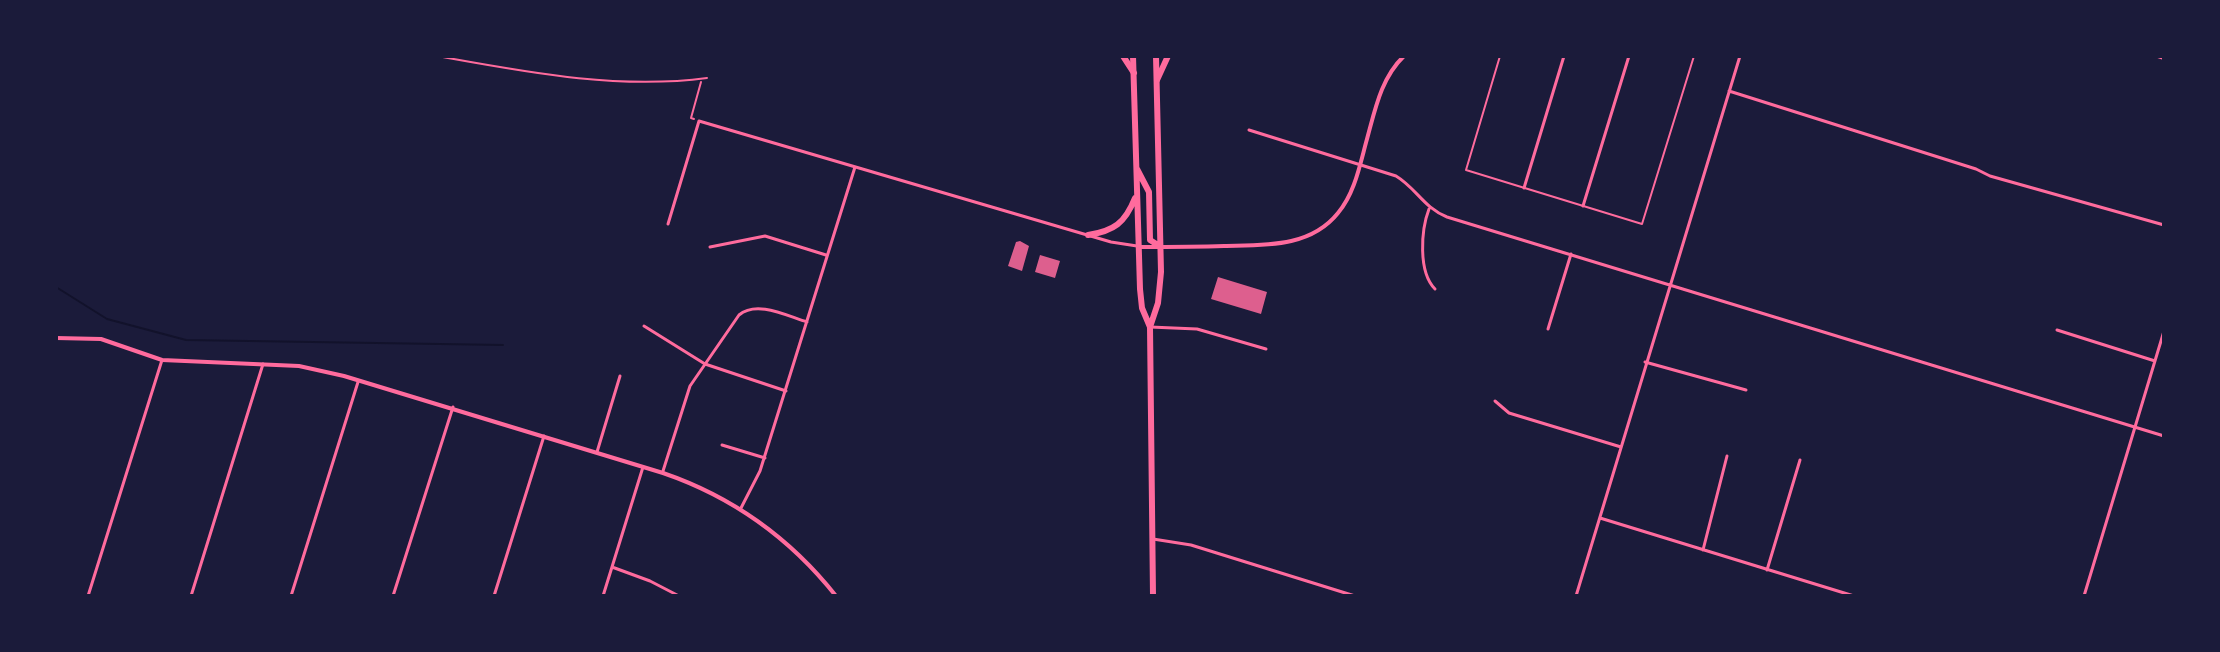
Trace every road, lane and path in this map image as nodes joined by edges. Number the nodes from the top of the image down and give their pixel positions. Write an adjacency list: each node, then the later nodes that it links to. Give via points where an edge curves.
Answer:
1 (437, 56): 16 (path, via 590,80)
2 (1123, 56): 14 (highway)
3 (1133, 56): 14 (highway)
4 (1156, 56): 17 (highway)
5 (1168, 56): 17 (highway)
6 (1404, 56): 21 (street, via 1381,90)
7 (1500, 56): 24 (lane, via 1466,170)
8 (1564, 56): 24 (street)
9 (1629, 56): 26 (street)
10 (1694, 56): 26 (lane, via 1642,224)
11 (1740, 56): 18 (street)
12 (2158, 56): 13 (street)
13 (2164, 58)
14 (1134, 73): 22 (highway)
15 (707, 78): 16 (path)
16 (701, 79): 19 (path, via 691,118)
17 (1157, 80): 33 (highway)
18 (1729, 91): 29 (street, via 1990,176); 36 (street)
19 (699, 121): 23 (street); 28 (street)
20 (1249, 130): 21 (street)
21 (1360, 164): 27 (street, via 1400,179); 33 (street, via 1341,209 1309,236 1272,245)
22 (1136, 166): 25 (highway); 33 (highway, via 1149,192 1150,240)
23 (855, 167): 30 (street); 35 (street)
24 (1524, 188): 26 (lane)
25 (1136, 195): 30 (highway, via 1120,224); 32 (highway)
26 (1583, 206)
27 (1429, 209): 34 (street); 37 (street, via 1425,269)
28 (668, 224)
29 (2164, 225)
30 (1088, 235): 32 (street)
31 (710, 247): 35 (street, via 765,236)
32 (1138, 247): 33 (street); 40 (highway, via 1141,304)
33 (1161, 247): 40 (highway, via 1160,295)
34 (1571, 254): 36 (street); 41 (street)
35 (828, 255): 38 (street)
36 (1670, 285): 48 (street); 57 (street)
37 (1435, 289)
38 (807, 322): 50 (street, via 761,308 744,310); 54 (street)
39 (644, 326): 50 (street)
40 (1150, 327): 45 (street, via 1197,329); 70 (highway)
41 (1548, 329)
42 (2057, 330): 47 (street)
43 (2164, 331): 47 (street)
44 (56, 338): 46 (street, via 101,339)
45 (1266, 349)
46 (162, 360): 49 (street); 74 (street)
47 (2155, 361): 57 (street)
48 (1645, 362): 53 (street); 61 (street)
49 (263, 364): 52 (street, via 299,366); 75 (street)
50 (705, 364): 54 (street); 67 (street, via 686,396)
51 (620, 376): 62 (street)
52 (358, 380): 56 (street); 76 (street)
53 (1746, 390)
54 (786, 391): 64 (street)
55 (1495, 401): 61 (street, via 1509,413)
56 (453, 407): 58 (street); 77 (street)
57 (2135, 428): 59 (street); 86 (street)
58 (544, 436): 62 (street); 78 (street)
59 (2164, 436)
60 (722, 445): 64 (street)
61 (1621, 447): 69 (street)
62 (597, 452): 66 (street)
63 (1727, 456): 71 (street)
64 (765, 458): 68 (street)
65 (1800, 460): 73 (street)
66 (643, 467): 67 (street); 72 (street)
67 (663, 473): 68 (street)
68 (740, 509): 81 (street, via 797,551)
69 (1600, 518): 71 (street); 84 (street)
70 (1153, 539): 82 (highway); 83 (street, via 1186,543)
71 (1702, 551): 73 (street)
72 (612, 567): 79 (street); 80 (street)
73 (1767, 570): 85 (street)
74 (88, 596)
75 (191, 596)
76 (291, 596)
77 (393, 596)
78 (494, 596)
79 (603, 596)
80 (679, 596)
81 (836, 596)
82 (1153, 596)
83 (1355, 596)
84 (1576, 596)
85 (1854, 596)
86 (2084, 596)

